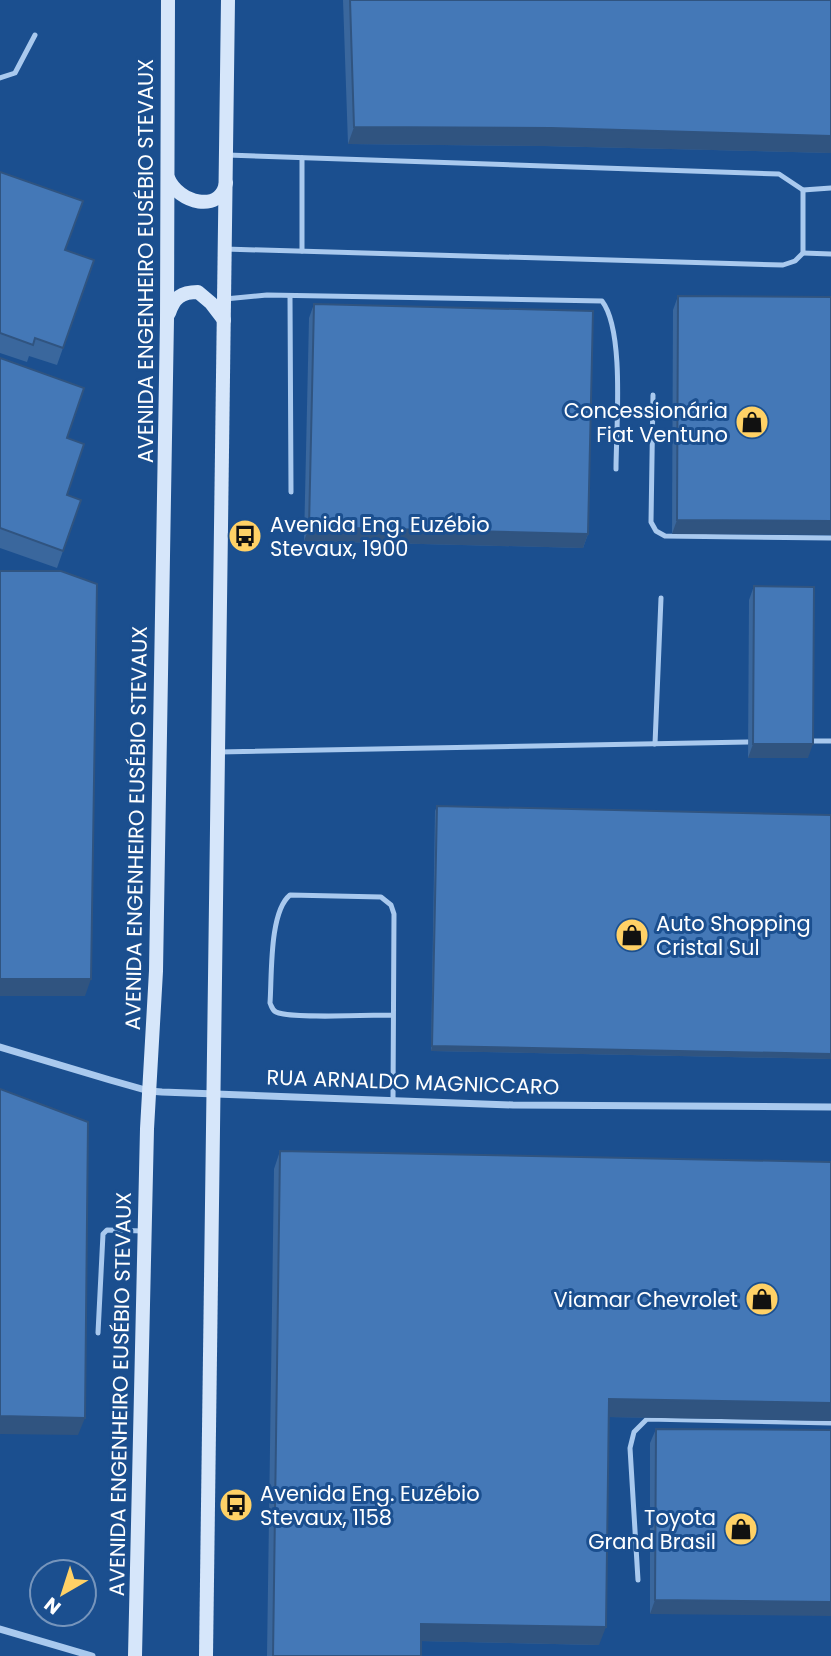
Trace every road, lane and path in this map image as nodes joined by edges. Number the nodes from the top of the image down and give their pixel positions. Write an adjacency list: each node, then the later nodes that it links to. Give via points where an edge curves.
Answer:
1 (168, 0): 7 (main road, AVENIDA ENGENHEIRO EUSÉBIO STEVAUX)
2 (228, 0): 5 (main road)
3 (35, 35): 4 (lane, via 15,74)
4 (0, 78)
5 (226, 155): 6 (lane); 8 (main road)
6 (302, 158): 10 (lane, via 779,174); 12 (lane)
7 (167, 166): 8 (main road, via 173,189 193,201 217,197 225,189); 17 (main road, AVENIDA ENGENHEIRO EUSÉBIO STEVAUX)
8 (226, 179): 11 (main road)
9 (831, 188): 10 (lane)
10 (803, 190): 13 (lane)
11 (225, 249): 12 (lane); 16 (main road)
12 (302, 251): 13 (lane, via 783,265)
13 (803, 253): 14 (lane)
14 (831, 254)
15 (290, 296): 16 (lane); 20 (lane, via 602,301 616,344); 21 (lane)
16 (225, 299): 18 (main road)
17 (167, 319): 18 (main road, via 177,297 198,292); 31 (main road, AVENIDA ENGENHEIRO EUSÉBIO STEVAUX, via 156,971)
18 (224, 320): 28 (main road)
19 (653, 395): 22 (lane, via 651,522 656,531 665,536)
20 (616, 469)
21 (291, 492)
22 (831, 538)
23 (661, 598): 27 (lane)
24 (808, 741): 25 (lane)
25 (831, 741)
26 (748, 742): 27 (lane)
27 (655, 744): 28 (lane)
28 (218, 752): 32 (main road)
29 (393, 1015): 29 (lane, via 396,955 391,905 381,897 290,895 285,899 278,914 273,952 273,1010 297,1015); 33 (lane)
30 (0, 1047): 31 (street, RUA ARNALDO MAGNICCARO)
31 (149, 1091): 32 (street, RUA ARNALDO MAGNICCARO); 35 (main road, AVENIDA ENGENHEIRO EUSÉBIO STEVAUX)
32 (214, 1094): 33 (street, RUA ARNALDO MAGNICCARO); 42 (main road)
33 (393, 1100): 34 (street, RUA ARNALDO MAGNICCARO)
34 (831, 1107)
35 (145, 1231): 36 (lane, via 107,1230 103,1234); 41 (main road, AVENIDA ENGENHEIRO EUSÉBIO STEVAUX)
36 (98, 1332)
37 (831, 1423): 38 (lane, via 647,1419 634,1432 630,1448)
38 (638, 1580)
39 (0, 1629): 40 (street)
40 (92, 1656)
41 (135, 1656)
42 (205, 1656)

